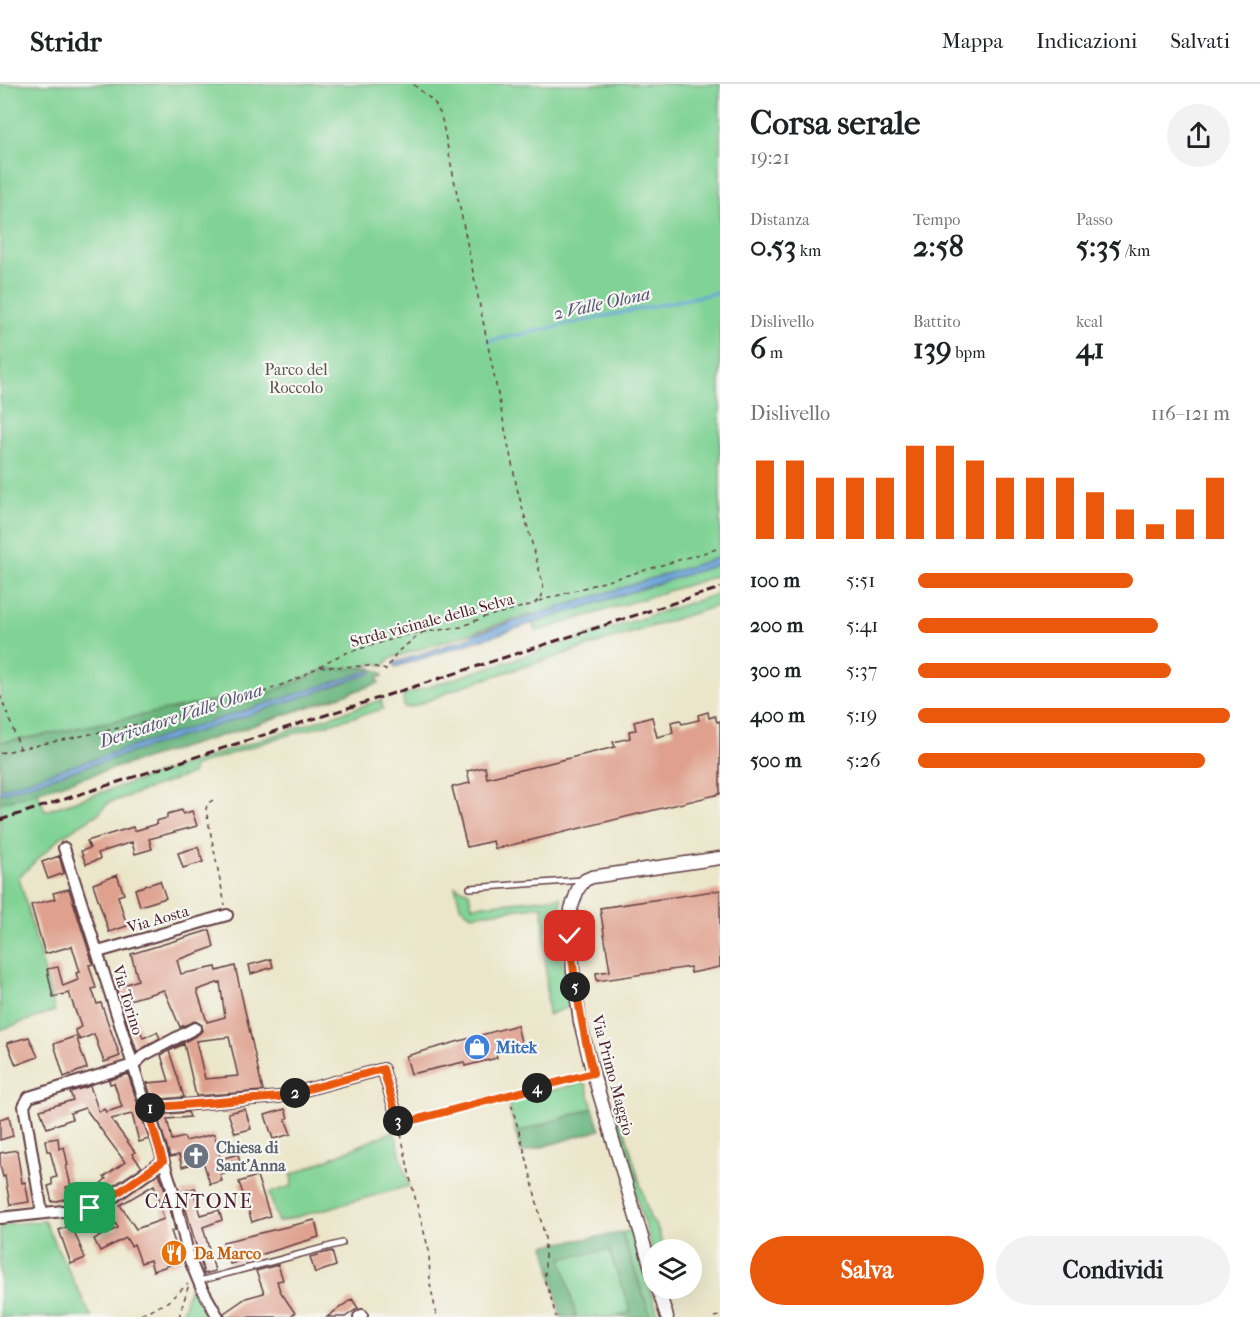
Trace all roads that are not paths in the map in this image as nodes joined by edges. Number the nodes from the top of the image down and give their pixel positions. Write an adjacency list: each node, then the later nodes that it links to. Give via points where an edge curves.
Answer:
1 (64, 848): 6 (street, Via Torino)
2 (720, 858): 3 (street)
3 (585, 880): 4 (lane); 14 (street, Via Primo Maggio, via 573,898 570,936 580,1022)
4 (470, 888)
5 (227, 915): 6 (street, Via Aosta)
6 (98, 952): 8 (street, Via Torino)
7 (195, 1028): 8 (street)
8 (133, 1065): 9 (street, Via Torino); 12 (street, via 29,1097 24,1106)
9 (147, 1108): 10 (street, via 279,1097 383,1069); 11 (street, Via Torino)
10 (399, 1124)
11 (163, 1161): 12 (street, via 102,1204); 16 (street, Via Torino)
12 (42, 1213): 13 (street)
13 (0, 1218)
14 (642, 1239)
15 (342, 1243): 16 (lane)
16 (194, 1282): 18 (street, Via Torino)
17 (661, 1299): 19 (street)
18 (218, 1317)
19 (667, 1317)

